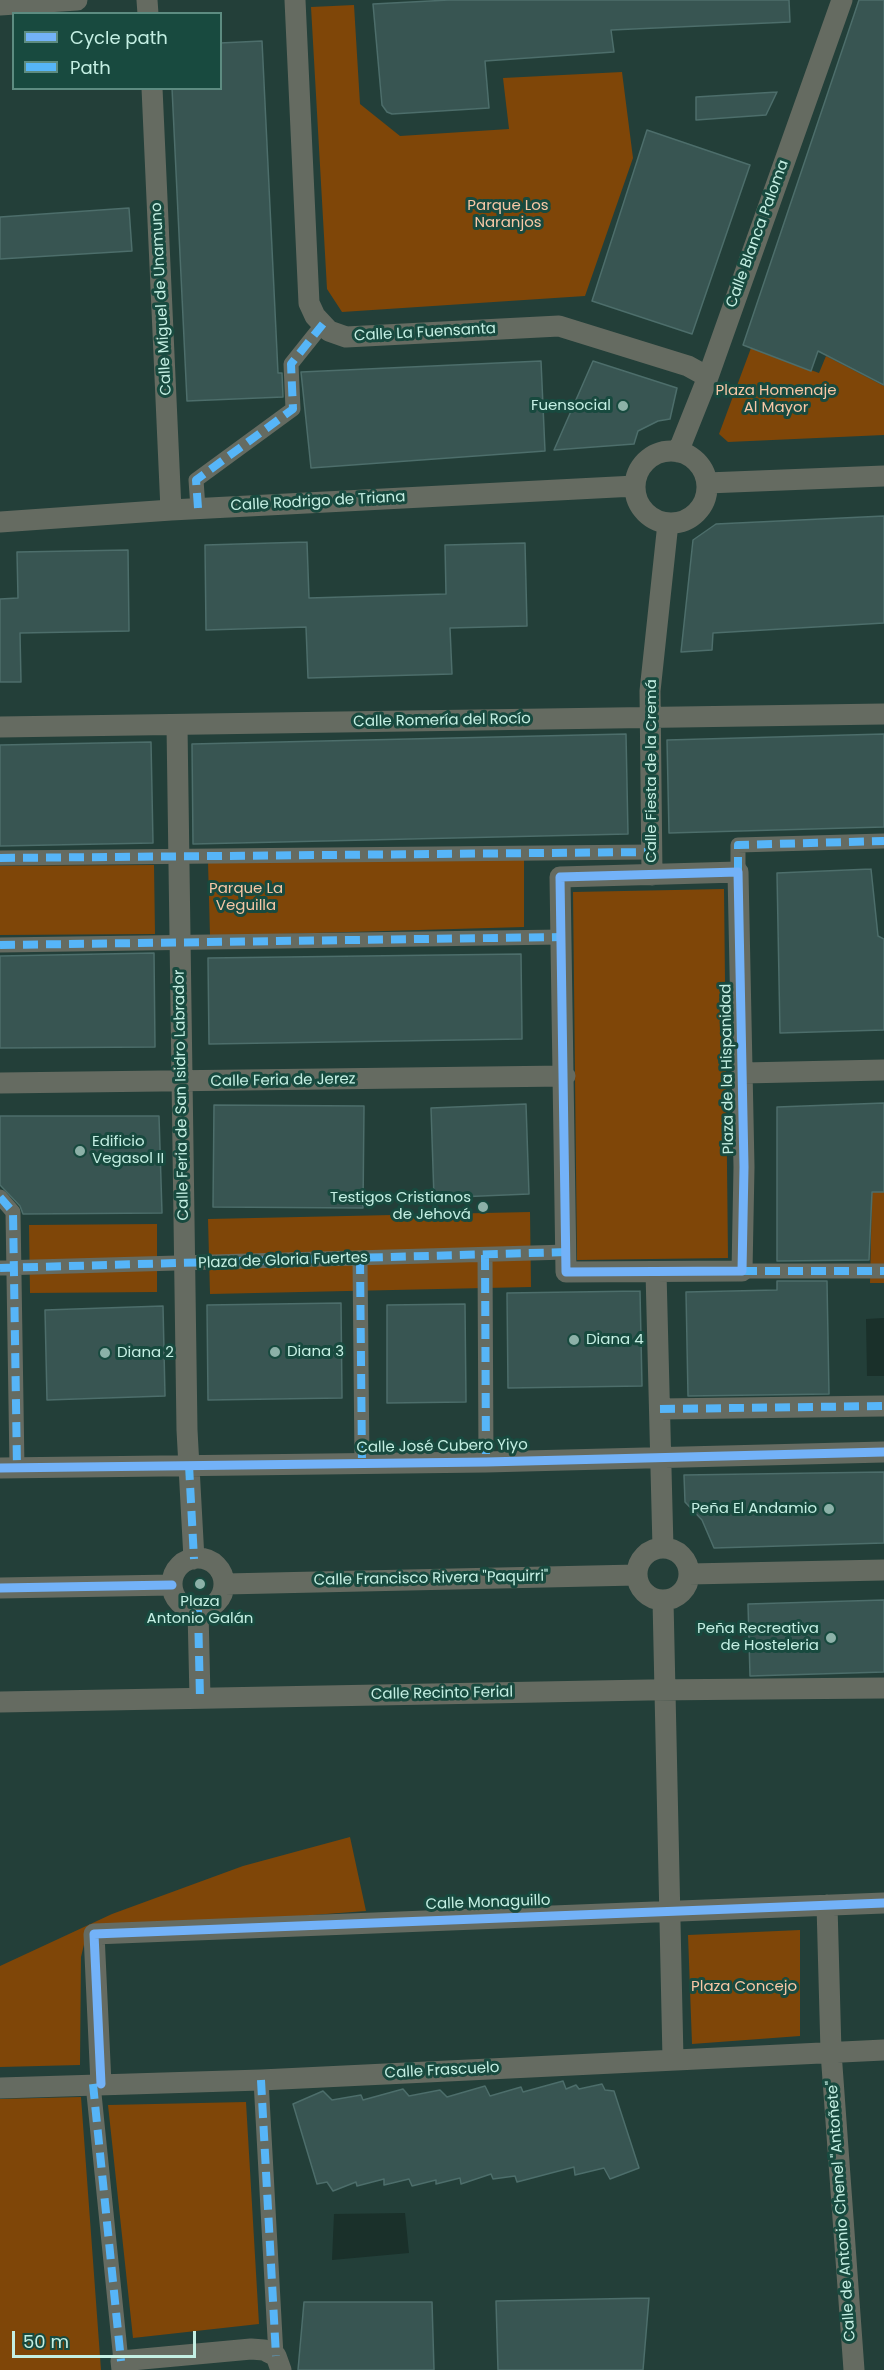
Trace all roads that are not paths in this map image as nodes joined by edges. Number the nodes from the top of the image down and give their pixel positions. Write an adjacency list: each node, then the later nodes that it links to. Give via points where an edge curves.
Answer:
1 (77, 0): 3 (street)
2 (295, 0): 6 (street, via 309,303)
3 (0, 5)
4 (838, 5): 7 (street, Calle Blanca Paloma)
5 (152, 90): 13 (street, Calle Miguel de Unamuno)
6 (323, 324): 7 (street, Calle La Fuensanta, via 329,331 346,337 559,326 688,366); 12 (street, via 291,364 293,409 196,480)
7 (708, 377): 8 (street, Calle Blanca Paloma)
8 (678, 452): 10 (street, via 698,463); 11 (street, via 668,451 648,459)
9 (884, 476): 10 (street)
10 (707, 483): 15 (street, via 707,494 696,513)
11 (635, 486): 12 (street, Calle Rodrigo de Triana); 15 (street, via 636,496 647,514)
12 (198, 508): 13 (street, Calle Rodrigo de Triana)
13 (171, 510): 14 (street, Calle Rodrigo de Triana)
14 (0, 522)
15 (668, 523): 17 (street, Calle Fiesta de la Cremá)
16 (884, 714): 17 (street, Calle Romería del Rocío)
17 (650, 718): 18 (street, Calle Romería del Rocío); 21 (street, Calle Fiesta de la Cremá)
18 (177, 725): 19 (street, Calle Romería del Rocío); 22 (street, Calle Feria de San Isidro Labrador)
19 (0, 727)
20 (884, 841): 24 (street, via 738,844)
21 (651, 852): 22 (street); 25 (street, Calle Fiesta de la Cremá)
22 (179, 856): 23 (street); 27 (street, Calle Feria de San Isidro Labrador)
23 (0, 858)
24 (738, 872): 25 (street); 30 (street, Plaza de la Hispanidad)
25 (652, 875): 26 (street, via 560,877)
26 (562, 937): 27 (street); 31 (street)
27 (180, 943): 28 (street); 32 (street, Calle Feria de San Isidro Labrador)
28 (0, 945)
29 (884, 1070): 30 (street)
30 (743, 1073): 40 (street, Plaza de la Hispanidad)
31 (565, 1076): 32 (street, Calle Feria de Jerez); 35 (street)
32 (181, 1082): 33 (street, Calle Feria de Jerez); 38 (street, Calle Feria de San Isidro Labrador)
33 (0, 1083)
34 (0, 1197): 39 (street, via 14,1212)
35 (567, 1252): 36 (street, Plaza de Gloria Fuertes); 42 (street, via 566,1272)
36 (485, 1255): 37 (street, Plaza de Gloria Fuertes); 47 (street)
37 (360, 1259): 38 (street, Plaza de Gloria Fuertes); 48 (street)
38 (184, 1263): 39 (street, Plaza de Gloria Fuertes); 49 (street, Calle Feria de San Isidro Labrador)
39 (7, 1268): 50 (street)
40 (742, 1271): 41 (street); 42 (street)
41 (884, 1271)
42 (656, 1272): 44 (street)
43 (884, 1406): 44 (street)
44 (660, 1409): 46 (street)
45 (884, 1452): 46 (street, Calle José Cubero Yiyo)
46 (662, 1457): 47 (street, Calle José Cubero Yiyo); 51 (street)
47 (486, 1462): 48 (street, Calle José Cubero Yiyo)
48 (362, 1463): 49 (street, Calle José Cubero Yiyo)
49 (189, 1465): 50 (street, Calle José Cubero Yiyo); 52 (street, Calle Feria de San Isidro Labrador)
50 (9, 1468)
51 (663, 1548): 54 (street, via 684,1558); 55 (street, via 641,1559)
52 (194, 1558): 56 (street, via 214,1563); 57 (street, via 177,1569)
53 (884, 1570): 54 (street)
54 (689, 1574): 59 (street, via 684,1589)
55 (637, 1575): 56 (street, Calle Francisco Rivera "Paquirri"); 59 (street, via 642,1590)
56 (225, 1584): 60 (street, via 220,1600)
57 (172, 1585): 58 (street); 60 (street, via 183,1606)
58 (0, 1588)
59 (663, 1600): 62 (street)
60 (198, 1610): 63 (street)
61 (884, 1688): 62 (street, Calle Recinto Ferial)
62 (664, 1690): 63 (street, Calle Recinto Ferial); 67 (street)
63 (200, 1698): 64 (street, Calle Recinto Ferial)
64 (0, 1702)
65 (884, 1903): 66 (street, Calle Monaguillo)
66 (827, 1905): 67 (street, Calle Monaguillo); 69 (street, Calle de Antonio Chenel "Antoñete")
67 (668, 1912): 70 (street); 72 (street, Calle Monaguillo, via 94,1934)
68 (884, 2050): 69 (street, Calle Frascuelo)
69 (831, 2052): 70 (street, Calle Frascuelo); 76 (street, Calle de Antonio Chenel "Antoñete")
70 (673, 2059): 71 (street, Calle Frascuelo)
71 (261, 2080): 72 (street, Calle Frascuelo); 74 (street)
72 (97, 2084): 73 (street, Calle Frascuelo); 75 (street)
73 (0, 2088)
74 (279, 2363): 75 (street, via 264,2350 252,2349)
75 (122, 2366)
76 (854, 2370)

